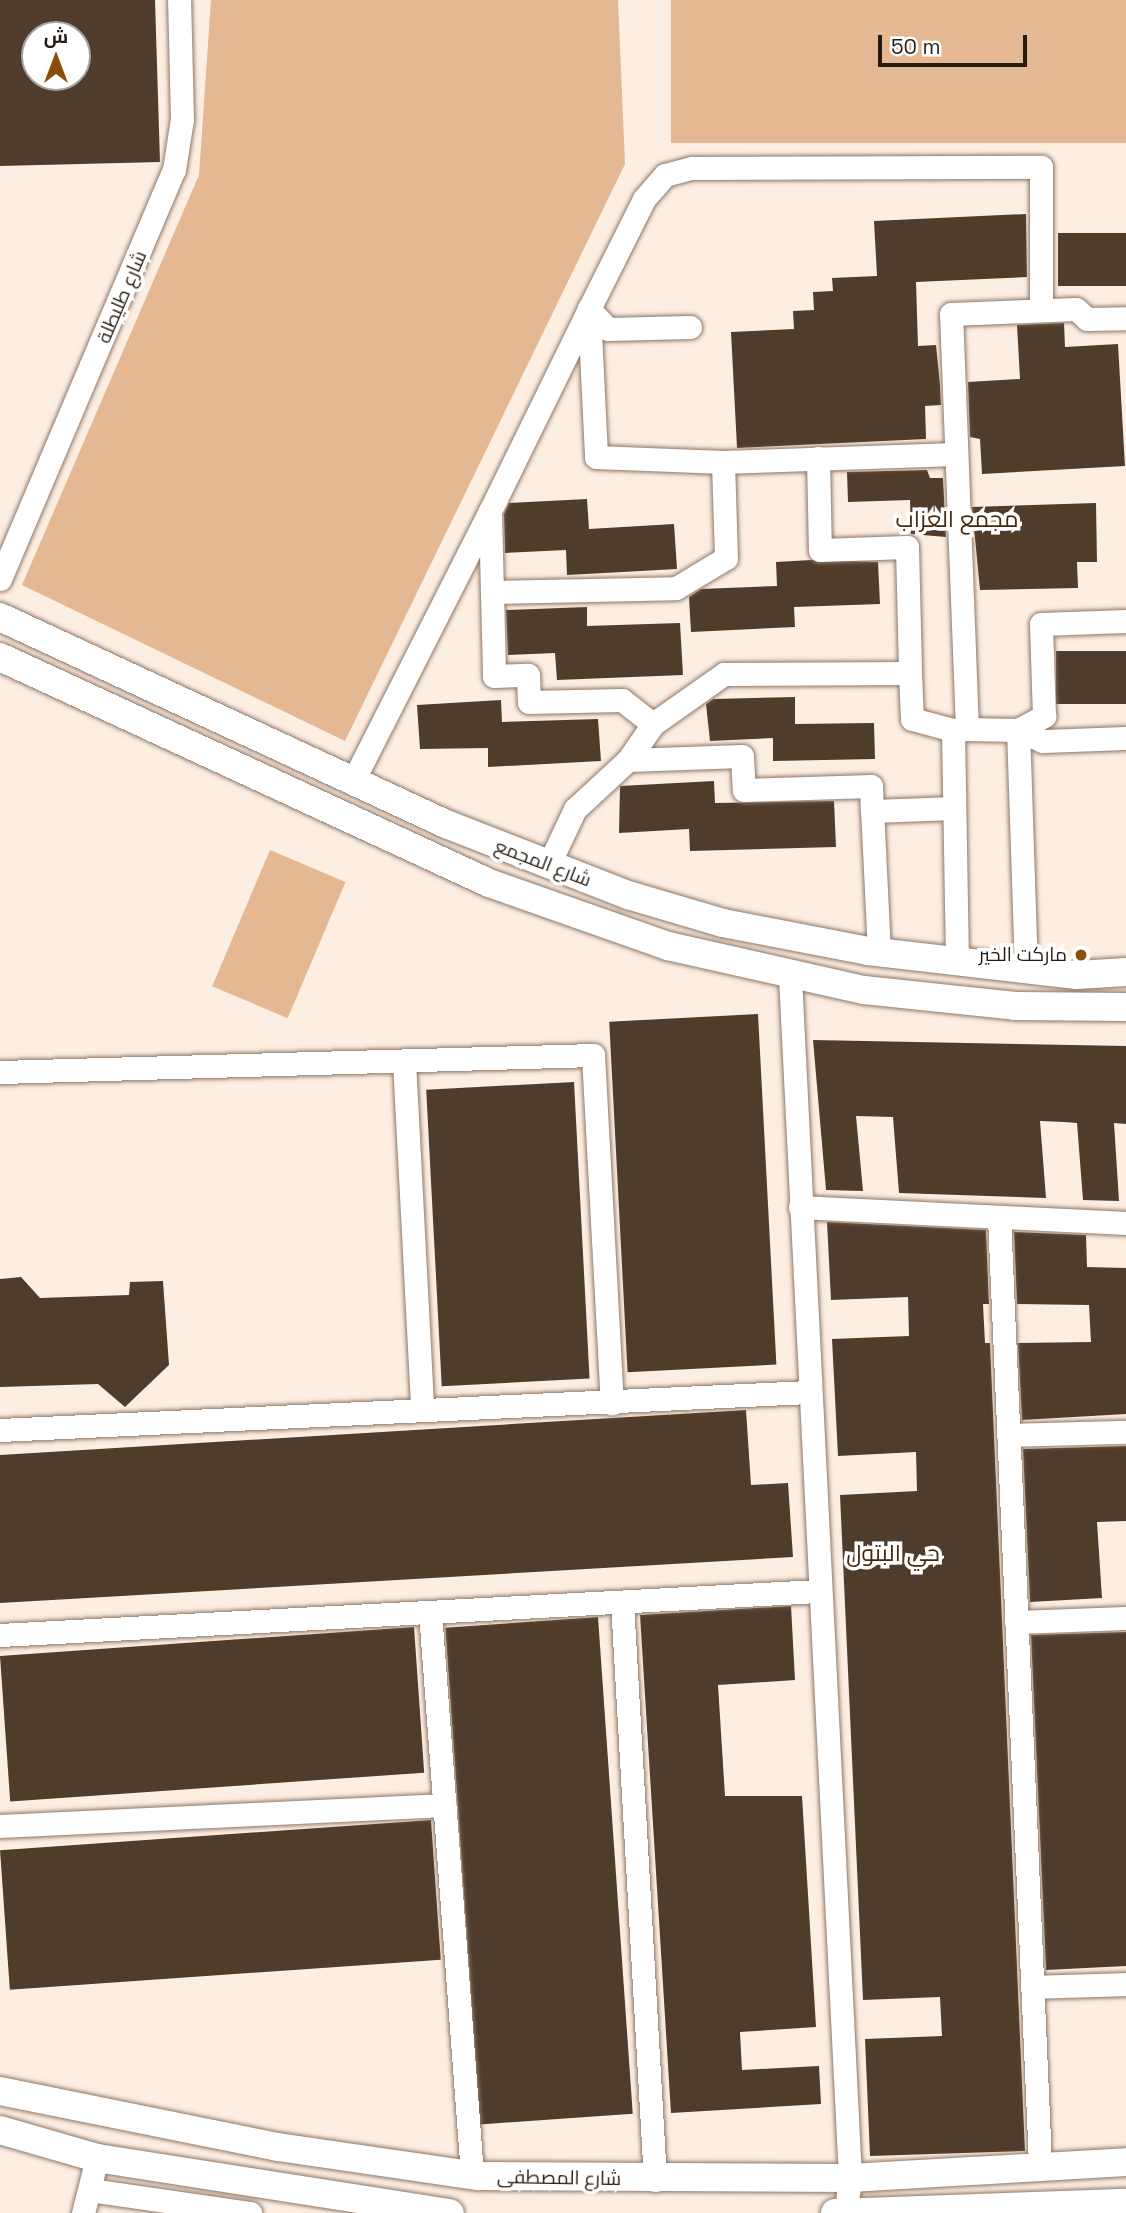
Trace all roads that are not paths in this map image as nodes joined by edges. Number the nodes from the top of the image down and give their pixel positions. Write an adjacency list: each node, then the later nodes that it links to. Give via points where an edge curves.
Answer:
1 (179, 0): 10 (street, شارع طليطلة, via 182,119 173,170)
2 (589, 309): 3 (street, via 644,199 665,175 692,168 1041,167); 5 (street, via 608,329); 8 (street, via 596,457); 9 (street)
3 (1041, 310): 4 (street, via 1076,309 1087,319); 6 (street, via 951,314)
4 (1126, 318)
5 (690, 327)
6 (956, 454): 7 (street); 17 (street)
7 (818, 458): 8 (street); 15 (street, via 820,550 907,547)
8 (723, 462): 11 (street, via 726,558 676,588)
9 (490, 510): 11 (street); 21 (street)
10 (0, 579)
11 (492, 592): 16 (street, via 494,676 528,675 529,702 622,700)
12 (0, 617): 21 (street, شارع المجمع)
13 (1126, 621): 18 (street, via 1041,624 1044,716)
14 (0, 657): 29 (street, شارع المجمع, via 489,883 655,942)
15 (910, 673): 16 (street, via 724,674); 17 (street, via 912,719)
16 (653, 724): 20 (street)
17 (960, 730): 18 (street); 22 (street)
18 (1018, 730): 19 (street, via 1043,741); 27 (street)
19 (1126, 738)
20 (628, 760): 23 (street, via 742,756 744,790 871,786); 24 (street, via 575,809)
21 (353, 781): 24 (street, شارع المجمع)
22 (954, 808): 23 (street); 26 (street)
23 (872, 811): 25 (street)
24 (548, 866): 25 (street, شارع المجمع, via 723,923)
25 (879, 952): 26 (street, شارع المجمع)
26 (957, 961): 27 (street, شارع المجمع)
27 (1038, 971): 28 (street, شارع المجمع); 30 (street, via 1065,993 1061,1002)
28 (1117, 972): 31 (street, via 1090,988 1093,998)
29 (790, 977): 30 (street, شارع المجمع, via 939,1000); 34 (street)
30 (1047, 1007): 31 (street, شارع المجمع)
31 (1117, 1007)
32 (404, 1061): 33 (street); 38 (street, via 593,1055); 39 (street)
33 (0, 1072)
34 (800, 1207): 35 (street); 37 (street)
35 (999, 1217): 36 (street); 42 (street)
36 (1126, 1223)
37 (809, 1392): 38 (street); 43 (street)
38 (612, 1403): 39 (street)
39 (422, 1409): 40 (street)
40 (0, 1430)
41 (1126, 1432): 42 (street)
42 (1008, 1435): 47 (street)
43 (818, 1591): 44 (street); 60 (street)
44 (622, 1602): 45 (street); 61 (street)
45 (430, 1612): 48 (street); 49 (street)
46 (1126, 1618): 47 (street)
47 (1016, 1622): 52 (street)
48 (0, 1635)
49 (444, 1805): 50 (street); 59 (street)
50 (0, 1826)
51 (1126, 1984): 52 (street)
52 (1032, 1987): 58 (street)
53 (0, 2091): 55 (street, شارع المصطفى)
54 (0, 2130): 56 (street)
55 (278, 2147): 59 (street, شارع المصطفى); 62 (street)
56 (97, 2158): 62 (street); 63 (street)
57 (1126, 2162): 58 (street, شارع المصطفى)
58 (1040, 2165): 60 (street, شارع المصطفى)
59 (472, 2175): 61 (street, شارع المصطفى)
60 (849, 2178): 61 (street, شارع المصطفى); 69 (street)
61 (654, 2180)
62 (276, 2188): 67 (street)
63 (90, 2190): 65 (street); 66 (street)
64 (1126, 2203): 69 (street)
65 (83, 2213)
66 (250, 2213)
67 (450, 2213)
68 (835, 2213): 69 (street)
69 (846, 2213)

